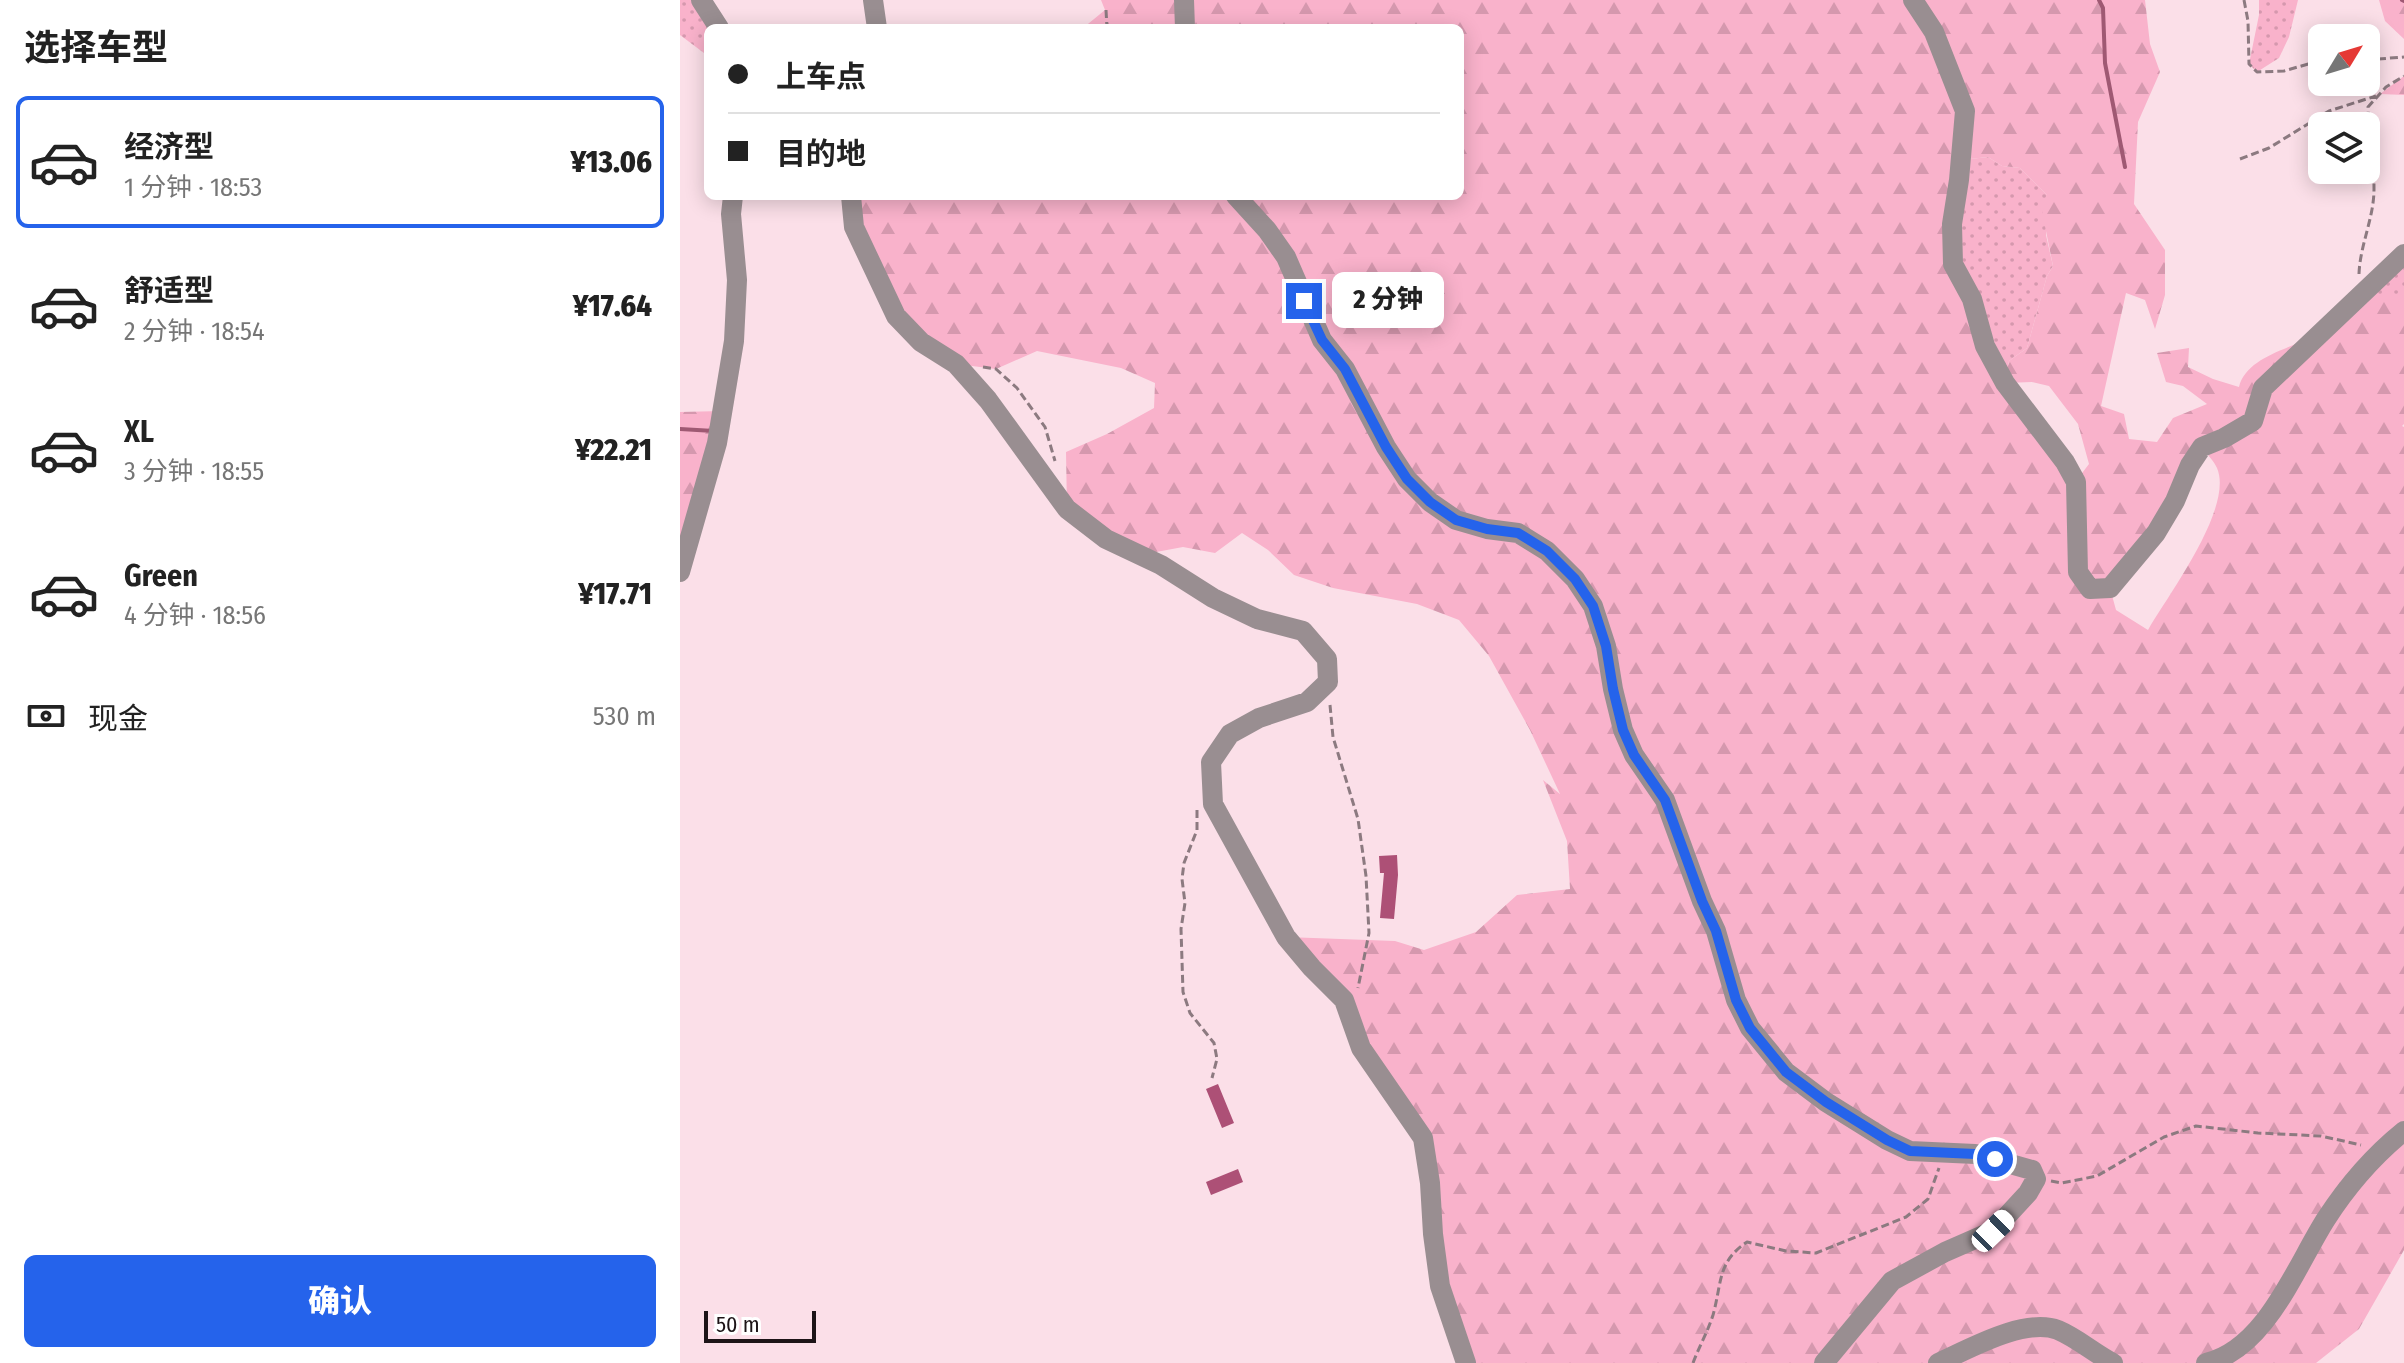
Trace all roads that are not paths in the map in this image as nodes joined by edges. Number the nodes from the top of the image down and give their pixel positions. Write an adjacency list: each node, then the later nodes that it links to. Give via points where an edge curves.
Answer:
1 (701, 0): 5 (street)
2 (873, 0): 6 (street)
3 (1184, 0): 7 (street)
4 (1913, 0): 11 (street, via 1934,32 1965,111 1952,224 1953,264 2005,383 2076,482 2078,572 2090,589 2110,588 2128,569 2156,533 2202,447 2253,421 2263,388)
5 (716, 24)
6 (876, 24)
7 (1185, 24)
8 (733, 200): 12 (street, via 734,341 717,443)
9 (851, 200): 14 (street, via 854,227 896,316 921,342 956,364 988,400 1067,509 1106,539 1213,598 1257,619 1303,631 1327,659 1328,682 1307,702 1230,734 1211,762 1213,804 1286,937 1344,1000 1361,1048 1423,1138 1440,1286)
10 (1240, 200): 15 (street, via 1286,257 1322,340 1345,369 1407,479 1456,520 1518,533 1547,551 1593,606 1623,730 1665,800 1750,1028 1786,1072 1910,1151 1975,1154 2032,1170 2036,1179 2028,1193 1993,1231 1892,1281)
11 (2404, 254)
12 (680, 572)
13 (2404, 1131): 18 (street, via 2373,1157 2326,1219 2270,1313 2235,1348)
14 (1466, 1363)
15 (1824, 1363)
16 (1938, 1363): 17 (street, via 2026,1327 2044,1326)
17 (2113, 1363)
18 (2206, 1363)

